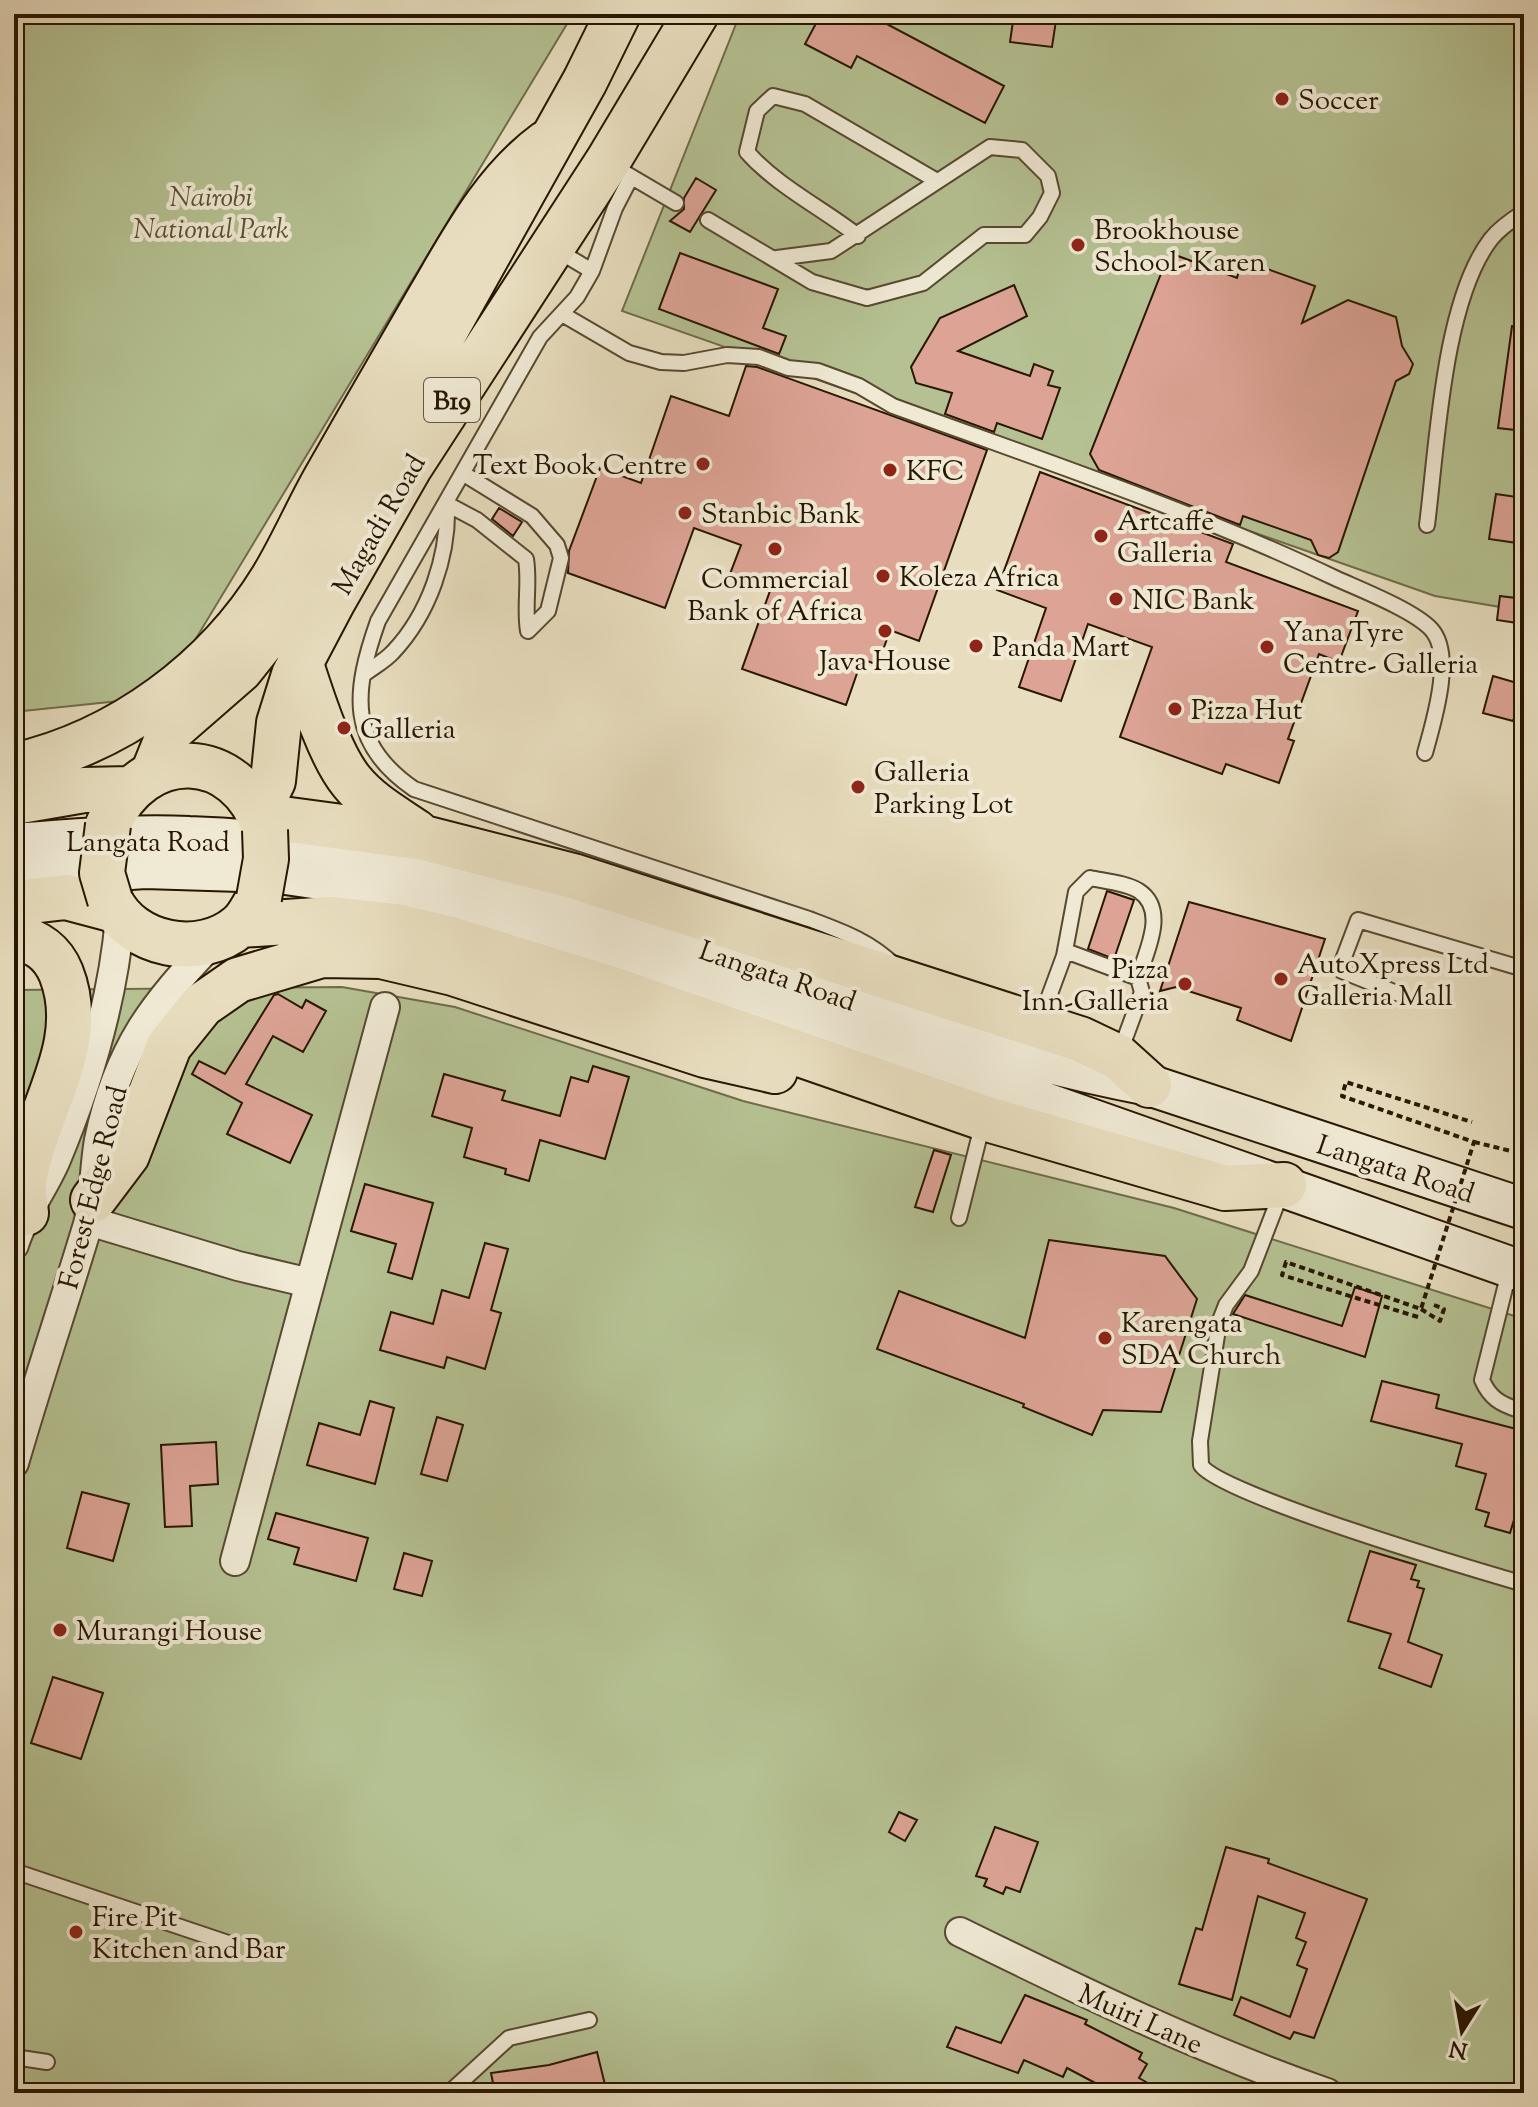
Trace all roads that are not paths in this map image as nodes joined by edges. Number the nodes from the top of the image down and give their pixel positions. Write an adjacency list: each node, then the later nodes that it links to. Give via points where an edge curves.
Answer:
1 (618, 14): 3 (main road, Magadi Road / B19)
2 (696, 14): 4 (main road, Magadi Road / B19)
3 (549, 140): 20 (main road, via 512,171 469,230 273,578 243,620 197,670 114,729 58,754); 21 (main road, Magadi Road / B19, via 292,605 240,670 170,731)
4 (620, 169): 6 (lane); 10 (main road, Magadi Road / B19); 12 (lane, via 615,208)
5 (937, 181): 9 (lane); 9 (lane, via 805,104 773,96 757,111 747,152 761,168); 11 (lane, via 990,147 1022,150 1048,176 1052,193 1025,235 984,235 923,283 867,298 812,282)
6 (676, 203)
7 (1524, 212): 16 (lane, via 1492,238 1461,303)
8 (708, 220): 11 (lane)
9 (858, 236): 11 (lane, via 831,251)
10 (549, 246): 12 (lane); 17 (main road, Magadi Road / B19, via 409,468)
11 (777, 258)
12 (592, 271): 13 (lane)
13 (562, 314): 14 (lane, via 540,337); 19 (lane, via 629,353 661,362 727,355 818,371 893,406 1247,536 1387,603 1430,629 1439,642 1441,681)
14 (464, 474): 15 (lane); 15 (lane, via 532,516 557,545 561,558 548,611 528,631 523,605 529,578 526,559 477,520)
15 (447, 504): 18 (lane, via 378,621); 18 (lane, via 448,536 432,592 393,652)
16 (1427, 525)
17 (300, 661): 23 (main road, Magadi Road / B19, via 284,703 273,781); 24 (main road, via 333,752 351,781)
18 (363, 675): 34 (lane, via 363,722 371,747 388,771 414,789 856,936 880,951)
19 (1425, 753)
20 (14, 766)
21 (131, 795): 22 (main road, via 84,790); 23 (main road, via 187,766 209,769 228,778); 28 (main road, bridge, via 102,873)
22 (14, 802)
23 (261, 818): 24 (main road); 29 (main road, bridge, via 266,859)
24 (424, 838): 34 (main road, via 573,876)
25 (14, 844): 38 (main road, Langata Road, via 188,836 409,863 597,913 986,1045 1090,1074)
26 (14, 877): 40 (main road, Langata Road, via 145,868 303,876 389,889 542,929)
27 (14, 903): 28 (main road, via 66,897)
28 (115, 910): 29 (main road, via 131,928 186,945); 44 (street, Forest Edge Road, via 116,969 85,1076 54,1164)
29 (239, 920): 39 (main road, via 332,919 451,939); 42 (street, Forest Edge Road, via 165,992 135,1037 100,1135)
30 (14, 937): 44 (main road, via 41,946 59,967 72,1019 25,1176)
31 (1064, 956): 33 (lane, via 1071,953); 33 (lane, via 1076,892 1090,878 1138,889 1150,902 1155,924); 37 (lane)
32 (1524, 969): 35 (lane, via 1358,920 1342,971)
33 (1138, 978): 38 (lane, via 1142,992)
34 (901, 980): 37 (main road)
35 (1399, 994)
36 (385, 1007): 46 (street)
37 (1038, 1026): 38 (main road, via 1080,1039)
38 (1134, 1071): 41 (main road, Langata Road)
39 (984, 1118): 40 (main road, via 1225,1188); 42 (main road, via 705,1055 416,963 361,954 322,955 238,980 202,1005 169,1046 127,1155); 43 (lane)
40 (1284, 1185): 45 (main road, Langata Road); 51 (lane, via 1251,1271 1219,1323 1200,1441 1204,1471 1304,1513)
41 (1524, 1209)
42 (91, 1211): 46 (street); 47 (street, Forest Edge Road)
43 (959, 1218)
44 (20, 1229)
45 (1517, 1270): 48 (lane, via 1482,1380 1489,1395)
46 (310, 1283): 50 (street)
47 (22, 1407): 49 (street, Forest Edge Road)
48 (1519, 1410)
49 (14, 1463)
50 (235, 1561)
51 (1524, 1584)
52 (14, 1871): 54 (lane)
53 (960, 1932): 59 (street, Muiri Lane, via 1238,2062)
54 (228, 1943)
55 (589, 2020): 58 (lane, via 509,2038)
56 (14, 2057): 57 (lane)
57 (47, 2062)
58 (449, 2093)
59 (1327, 2093)

